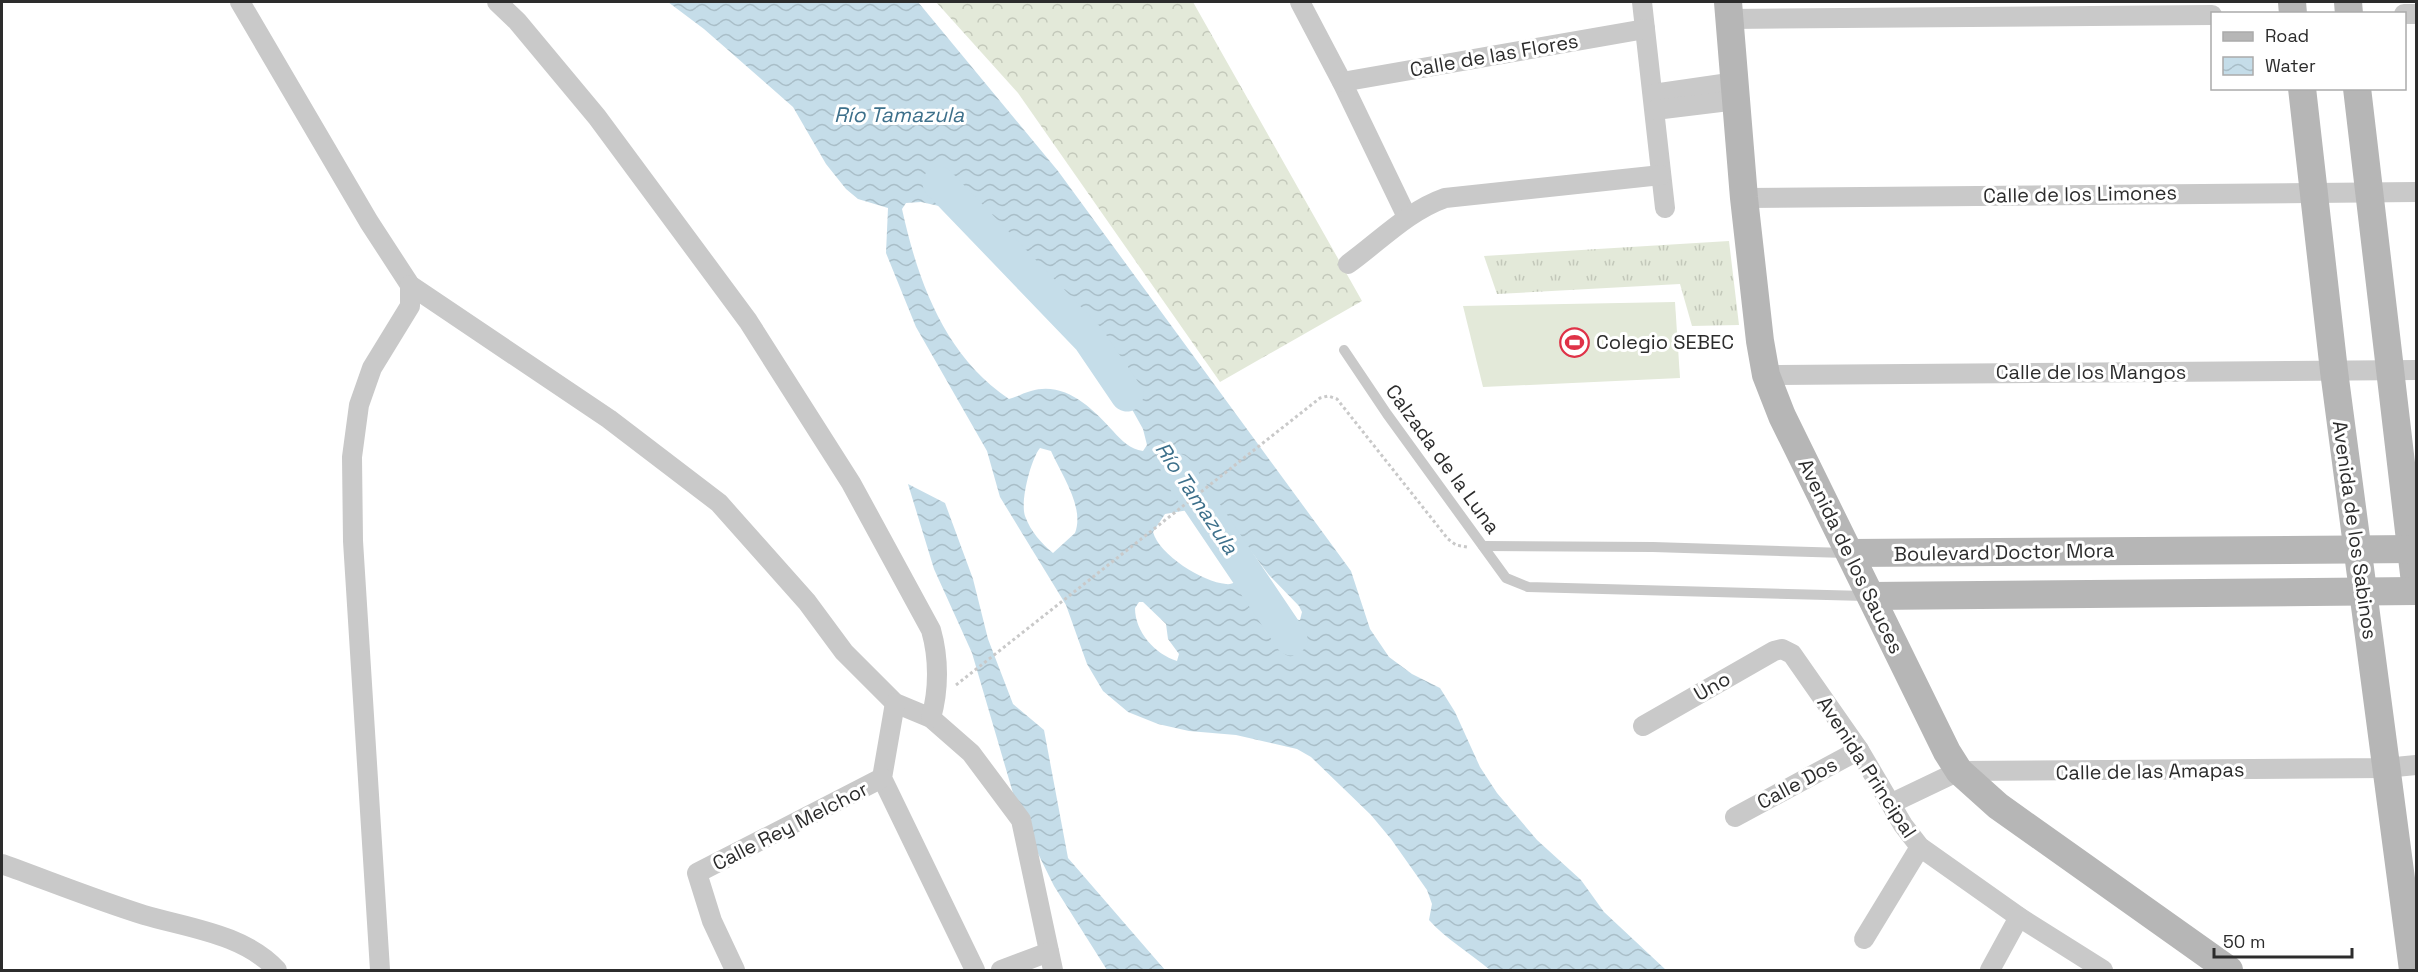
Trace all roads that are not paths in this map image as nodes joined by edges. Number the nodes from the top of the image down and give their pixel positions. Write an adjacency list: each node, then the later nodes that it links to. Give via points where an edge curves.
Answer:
1 (240, 2): 21 (street)
2 (497, 2): 35 (street, via 597,117 748,321 851,483 931,630 936,648 936,701)
3 (1300, 2): 8 (street)
4 (1642, 2): 7 (street)
5 (1729, 10): 6 (street); 11 (street, Avenida de los Sauces)
6 (2211, 15)
7 (1645, 29): 8 (street, Calle de las Flores); 12 (street)
8 (1342, 82): 19 (street)
9 (2302, 90): 14 (street, Avenida de los Sabinos)
10 (2357, 90): 15 (street)
11 (1736, 91): 12 (street); 17 (street, Avenida de los Sauces)
12 (1654, 102): 13 (street)
13 (1661, 175): 18 (street); 19 (street, via 1462,195 1424,206)
14 (2313, 192): 15 (street, Calle de los Limones); 17 (street, Calle de los Limones); 23 (street, Avenida de los Sabinos)
15 (2369, 192): 16 (street, Calle de los Limones); 24 (street)
16 (2416, 192)
17 (1744, 198): 25 (street, Avenida de los Sauces)
18 (1665, 208)
19 (1407, 217): 20 (street)
20 (1348, 264)
21 (410, 285): 34 (street, via 574,394 719,503 807,602 844,651); 51 (street, via 410,306 372,368 359,405 352,458 352,541)
22 (1344, 350): 26 (lane, Calzada de la Luna)
23 (2334, 370): 24 (street, Calle de los Mangos); 25 (street, Calle de los Mangos); 27 (street, Avenida de los Sabinos)
24 (2403, 370): 28 (street)
25 (1766, 375): 29 (street, Avenida de los Sauces, via 1772,396)
26 (1483, 546): 29 (lane, Boulevard Doctor Mora); 32 (lane, Calzada de la Luna, via 1506,578 1528,587)
27 (2359, 549): 28 (street, Boulevard Doctor Mora); 29 (street, Boulevard Doctor Mora); 30 (street, Avenida de los Sabinos)
28 (2413, 549): 31 (street)
29 (1850, 553): 32 (street, Avenida de los Sauces)
30 (2364, 591): 31 (street); 32 (street); 39 (street, Avenida de los Sabinos)
31 (2416, 591)
32 (1871, 596): 40 (street, Avenida de los Sauces)
33 (1782, 649): 36 (street, Uno); 37 (street, Avenida Principal, via 1792,654)
34 (895, 703): 35 (street); 41 (street)
35 (931, 718): 48 (street, via 971,753 1022,820)
36 (1643, 726)
37 (1859, 750): 42 (street, Avenida Principal); 43 (street, Calle Dos)
38 (2416, 765): 39 (street, Calle de las Amapas)
39 (2385, 768): 40 (street, Calle de las Amapas); 49 (street, Avenida de los Sabinos)
40 (1959, 771): 42 (street, Calle de las Amapas); 57 (street, Avenida de los Sauces, via 1998,806)
41 (882, 778): 52 (street, Calle Rey Melchor, via 697,873 712,921); 53 (street)
42 (1892, 803): 44 (street, Avenida Principal)
43 (1734, 817)
44 (1920, 847): 46 (street, Avenida Principal); 47 (street)
45 (2, 864): 50 (street, via 234,942)
46 (2019, 918): 55 (street); 56 (street, Avenida Principal)
47 (1864, 939)
48 (1051, 961): 54 (street)
49 (2414, 965)
50 (277, 970)
51 (380, 970)
52 (735, 970)
53 (975, 970)
54 (1001, 970)
55 (1990, 970)
56 (2103, 970)
57 (2229, 970)

